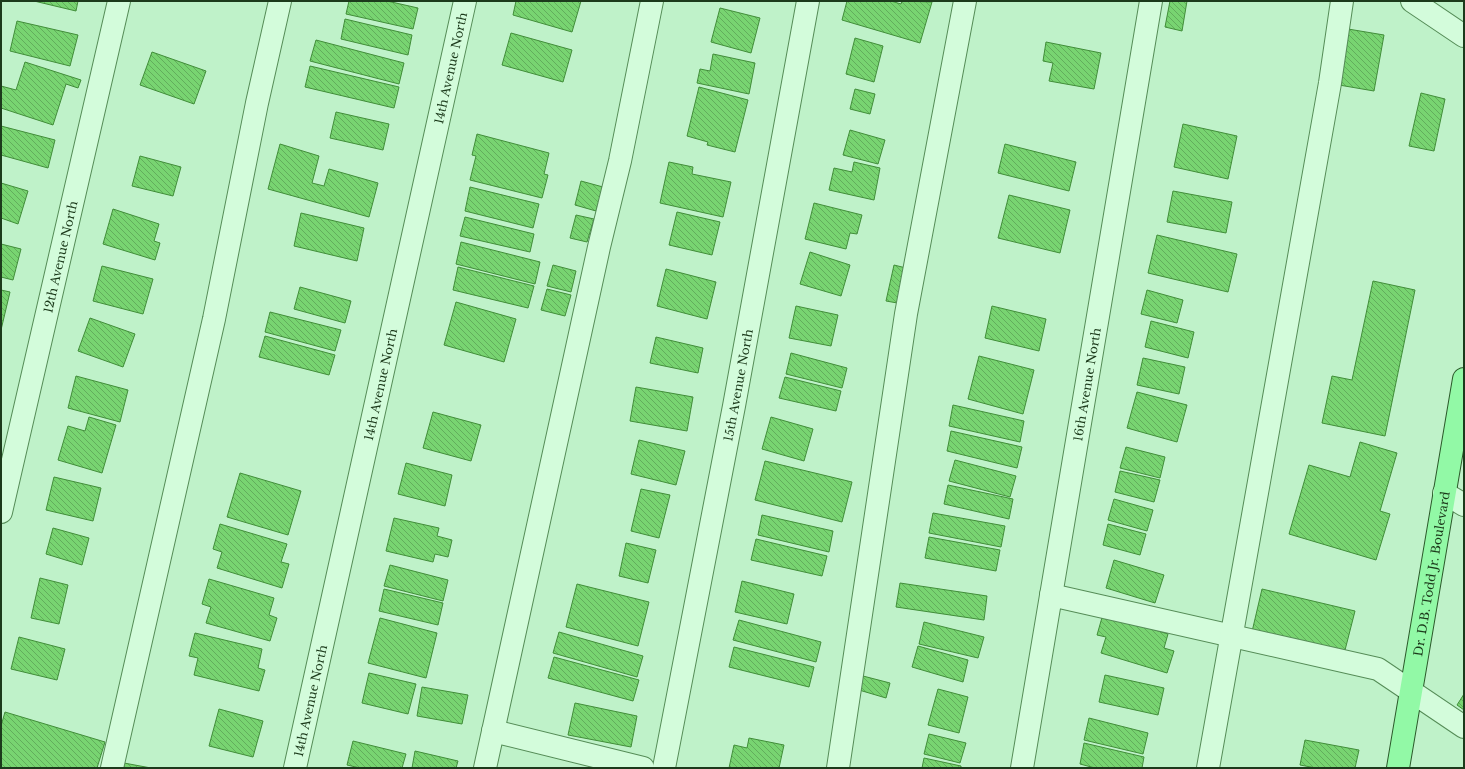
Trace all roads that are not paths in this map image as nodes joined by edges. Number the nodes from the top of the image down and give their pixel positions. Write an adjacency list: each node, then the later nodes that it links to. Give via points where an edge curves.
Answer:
1 (119, 1): 14 (street, 12th Avenue North)
2 (280, 1): 20 (street, via 214,319)
3 (465, 1): 21 (street, 14th Avenue North)
4 (652, 1): 19 (street, via 620,161)
5 (808, 1): 24 (street, 15th Avenue North, via 733,414)
6 (965, 1): 25 (street, via 906,314)
7 (1151, 1): 15 (street, 16th Avenue North)
8 (1342, 1): 16 (street, via 1330,83)
9 (1412, 1): 10 (street)
10 (1464, 36)
11 (1464, 379): 12 (main road, Dr. D.B. Todd Jr. Boulevard)
12 (1444, 493): 13 (street); 17 (main road, Dr. D.B. Todd Jr. Boulevard)
13 (1464, 505)
14 (1, 512)
15 (1051, 595): 16 (street); 26 (street, 16th Avenue North)
16 (1232, 636): 17 (street, via 1378,669); 27 (street)
17 (1411, 691): 18 (street); 28 (main road, Dr. D.B. Todd Jr. Boulevard)
18 (1464, 727)
19 (493, 731): 22 (street); 23 (street)
20 (112, 768)
21 (295, 768)
22 (485, 768)
23 (643, 768)
24 (664, 768)
25 (838, 768)
26 (1022, 768)
27 (1208, 768)
28 (1398, 768)

